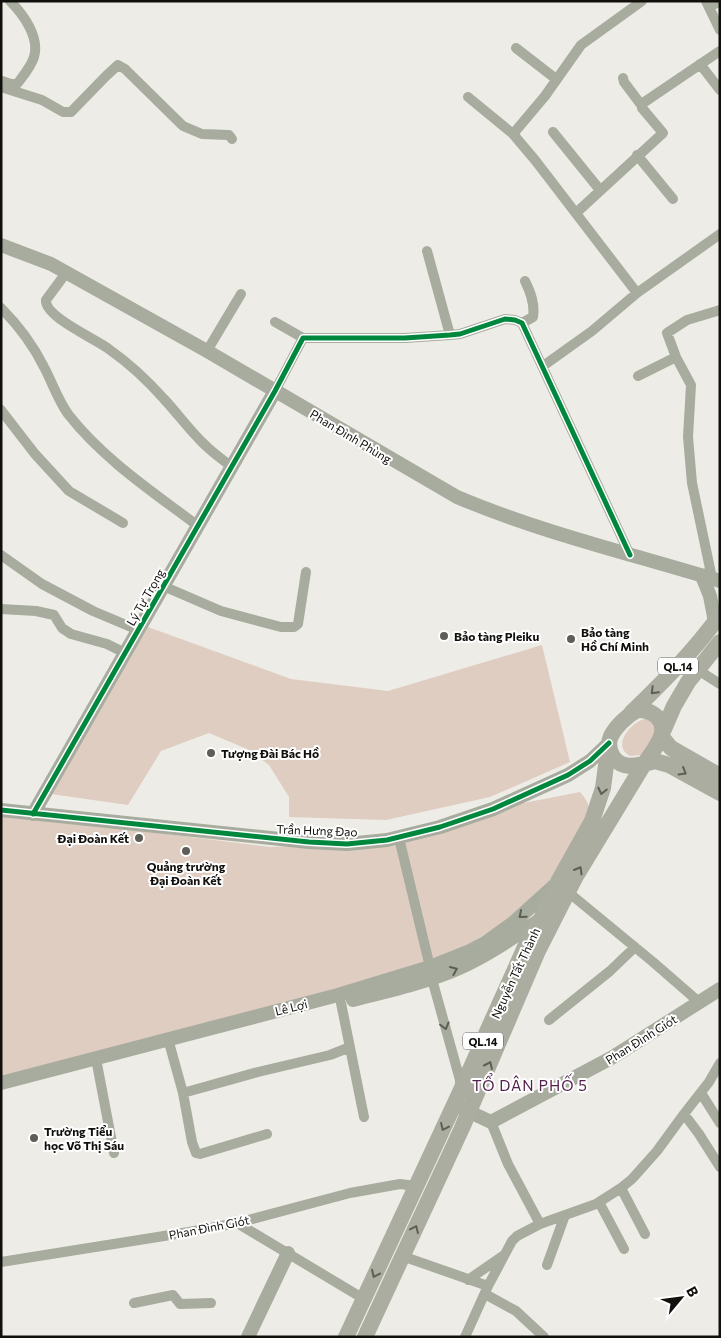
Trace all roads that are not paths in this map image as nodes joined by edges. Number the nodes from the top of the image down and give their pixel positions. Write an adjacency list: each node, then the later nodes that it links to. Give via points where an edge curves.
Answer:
1 (10, 1): 11 (street, via 33,36 34,56 17,84)
2 (642, 1): 10 (street, via 581,45)
3 (720, 2): 4 (street)
4 (708, 4): 5 (street)
5 (720, 30)
6 (516, 48): 10 (street)
7 (720, 51): 8 (street)
8 (700, 64): 13 (street); 15 (street)
9 (623, 78): 15 (street)
10 (556, 79): 17 (street)
11 (1, 81)
12 (1, 87): 18 (street, via 42,100 63,112 71,112 118,66 125,69 183,126 202,134 229,135)
13 (720, 90)
14 (468, 97): 17 (street)
15 (642, 106): 19 (street, via 663,133)
16 (553, 132): 20 (street)
17 (512, 134): 22 (street)
18 (232, 139)
19 (637, 155): 20 (street); 21 (street)
20 (600, 190): 22 (street)
21 (673, 199)
22 (576, 213): 28 (street)
23 (720, 234): 28 (street)
24 (3, 249): 26 (street, Phan Đình Phùng, via 51,264)
25 (427, 251): 34 (street)
26 (66, 273): 36 (street, Phan Đình Phùng); 42 (street, via 46,300 47,308 122,359 205,445)
27 (525, 281): 33 (street, via 534,310 532,317)
28 (638, 293): 38 (street)
29 (241, 294): 36 (street)
30 (1, 308): 44 (street, via 28,341 65,410 88,436)
31 (720, 310): 37 (street, via 687,320 667,333)
32 (275, 322): 35 (street)
33 (522, 323): 34 (street, via 505,319); 38 (street)
34 (450, 335): 35 (street)
35 (303, 338): 40 (street)
36 (207, 352): 40 (street, Phan Đình Phùng)
37 (676, 357): 39 (street); 48 (street, via 691,385 688,437 691,473)
38 (543, 366): 46 (street)
39 (638, 376)
40 (275, 391): 42 (street, Lý Tự Trọng); 46 (street, Phan Đình Phùng, via 457,497 538,528)
41 (1, 410): 43 (street, via 69,491)
42 (232, 467): 44 (street, Lý Tự Trọng)
43 (123, 523)
44 (198, 526): 49 (street, Lý Tự Trọng)
45 (1, 555): 52 (street, via 42,584)
46 (630, 555): 48 (street, Phan Đình Phùng)
47 (306, 572): 49 (street, via 298,624 294,627 281,627 221,611)
48 (713, 577): 51 (street, via 710,596)
49 (163, 586): 52 (street, Lý Tự Trọng)
50 (1, 609): 54 (street, via 54,615 62,628 71,634 107,644)
51 (717, 618): 57 (main road, QL.14, one-way to 57, via 674,671)
52 (138, 630): 54 (street, Lý Tự Trọng)
53 (720, 642): 55 (main road, QL.14)
54 (125, 653): 64 (street, Lý Tự Trọng)
55 (698, 670): 56 (street); 58 (main road, QL.14, via 674,706)
56 (720, 684)
57 (631, 713): 58 (main road, via 643,710 655,714 662,724); 59 (main road, via 616,729)
58 (661, 736): 60 (main road); 61 (main road, via 671,748)
59 (609, 743): 60 (main road, via 618,762 631,766); 65 (street, Trần Hưng Đạo, via 590,762 530,793 476,815); 66 (main road, Nguyễn Tất Thành / QL.14, one-way to 66, via 599,804)
60 (644, 764): 62 (main road, one-way to 62, via 656,761 669,764); 66 (main road, Nguyễn Tất Thành / QL.14, one-way to 60)
61 (720, 776)
62 (720, 793)
63 (1, 810): 64 (street, Trần Hưng Đạo)
64 (33, 814): 65 (street, Trần Hưng Đạo, via 309,842 347,844)
65 (398, 838): 69 (street)
66 (563, 892): 67 (main road); 67 (main road, Nguyễn Tất Thành / QL.14); 68 (street); 69 (street, Lê Lợi, one-way to 69, via 485,943); 82 (main road, Nguyễn Tất Thành / QL.14, one-way to 66, via 538,953)
67 (540, 919): 69 (street, one-way to 67, via 474,960); 82 (main road, Nguyễn Tất Thành / QL.14, via 524,947)
68 (635, 947): 71 (street); 73 (street)
69 (431, 973): 72 (street); 74 (street, Lê Lợi); 82 (street, one-way to 82, via 460,1080)
70 (720, 989): 71 (street, Phan Đình Giót)
71 (699, 1002): 85 (street, Phan Đình Giót, via 613,1057)
72 (341, 1003): 74 (street); 75 (street)
73 (549, 1020)
74 (169, 1042): 77 (street); 78 (street, Lê Lợi); 80 (street)
75 (350, 1047): 80 (street); 84 (street)
76 (720, 1063): 81 (street)
77 (97, 1064): 79 (street); 88 (street)
78 (1, 1082)
79 (1, 1090)
80 (183, 1093): 87 (street, via 196,1153)
81 (701, 1093): 83 (street); 86 (street)
82 (461, 1103): 85 (street); 90 (main road, Nguyễn Tất Thành / QL.14, one-way to 90); 100 (main road, Nguyễn Tất Thành / QL.14, one-way to 82)
83 (684, 1114): 89 (street); 91 (street, via 657,1152)
84 (364, 1117)
85 (491, 1122): 95 (street, via 508,1164)
86 (720, 1123)
87 (267, 1134)
88 (114, 1153)
89 (720, 1166)
90 (416, 1186): 94 (street, Phan Đình Giót, via 400,1184 350,1193); 105 (main road, Nguyễn Tất Thành / QL.14, one-way to 105)
91 (621, 1188): 92 (street); 96 (street)
92 (599, 1202): 93 (street); 97 (street)
93 (564, 1215): 95 (street); 102 (street)
94 (237, 1223): 98 (street); 101 (street, Phan Đình Giót)
95 (540, 1224): 99 (street, via 517,1236)
96 (645, 1234)
97 (624, 1249)
98 (288, 1254): 105 (street); 108 (street)
99 (505, 1254): 103 (street); 104 (street)
100 (402, 1256): 103 (street); 110 (main road, Nguyễn Tất Thành / QL.14)
101 (1, 1262)
102 (547, 1264)
103 (468, 1280): 104 (street)
104 (486, 1290): 111 (street); 112 (street, via 516,1311)
105 (364, 1299): 109 (main road, Nguyễn Tất Thành / QL.14)
106 (134, 1303): 107 (street, via 173,1295 180,1304)
107 (211, 1303)
108 (248, 1337)
109 (346, 1337)
110 (365, 1337)
111 (464, 1337)
112 (544, 1337)

